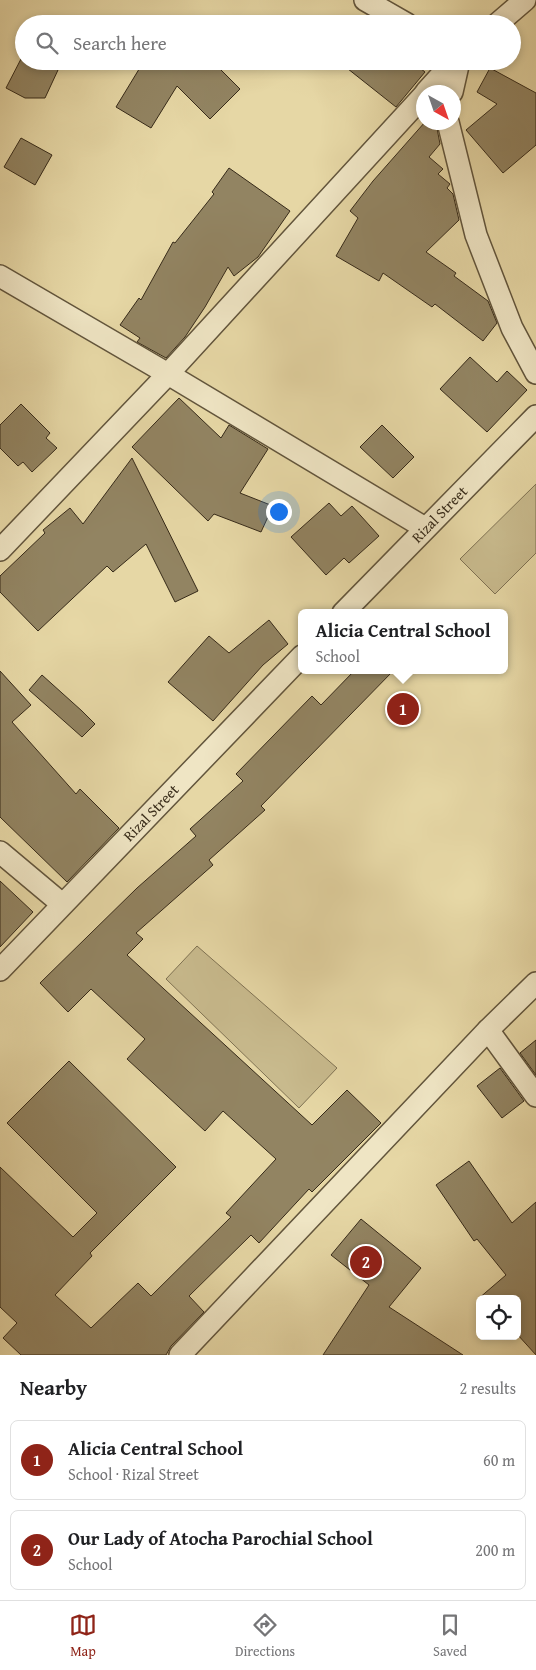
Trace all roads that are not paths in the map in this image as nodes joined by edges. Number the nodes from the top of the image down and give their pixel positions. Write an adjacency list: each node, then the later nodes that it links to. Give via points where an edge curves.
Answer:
1 (365, 0): 3 (street)
2 (524, 0): 4 (street)
3 (391, 15)
4 (507, 15)
5 (446, 70): 7 (street)
6 (457, 70): 8 (street)
7 (433, 85)
8 (454, 85)
9 (416, 104): 13 (street)
10 (450, 130): 12 (street, via 476,235 512,328)
11 (0, 276): 13 (street)
12 (536, 373)
13 (168, 374): 15 (street); 16 (street)
14 (536, 416): 15 (street, Rizal Street)
15 (425, 528): 17 (street, Rizal Street)
16 (0, 550)
17 (347, 609)
18 (298, 660): 20 (street, Rizal Street)
19 (0, 852): 20 (street)
20 (62, 904): 21 (street, Rizal Street)
21 (0, 970)
22 (536, 983): 23 (street)
23 (488, 1030): 24 (street); 25 (street)
24 (536, 1096)
25 (180, 1355)

